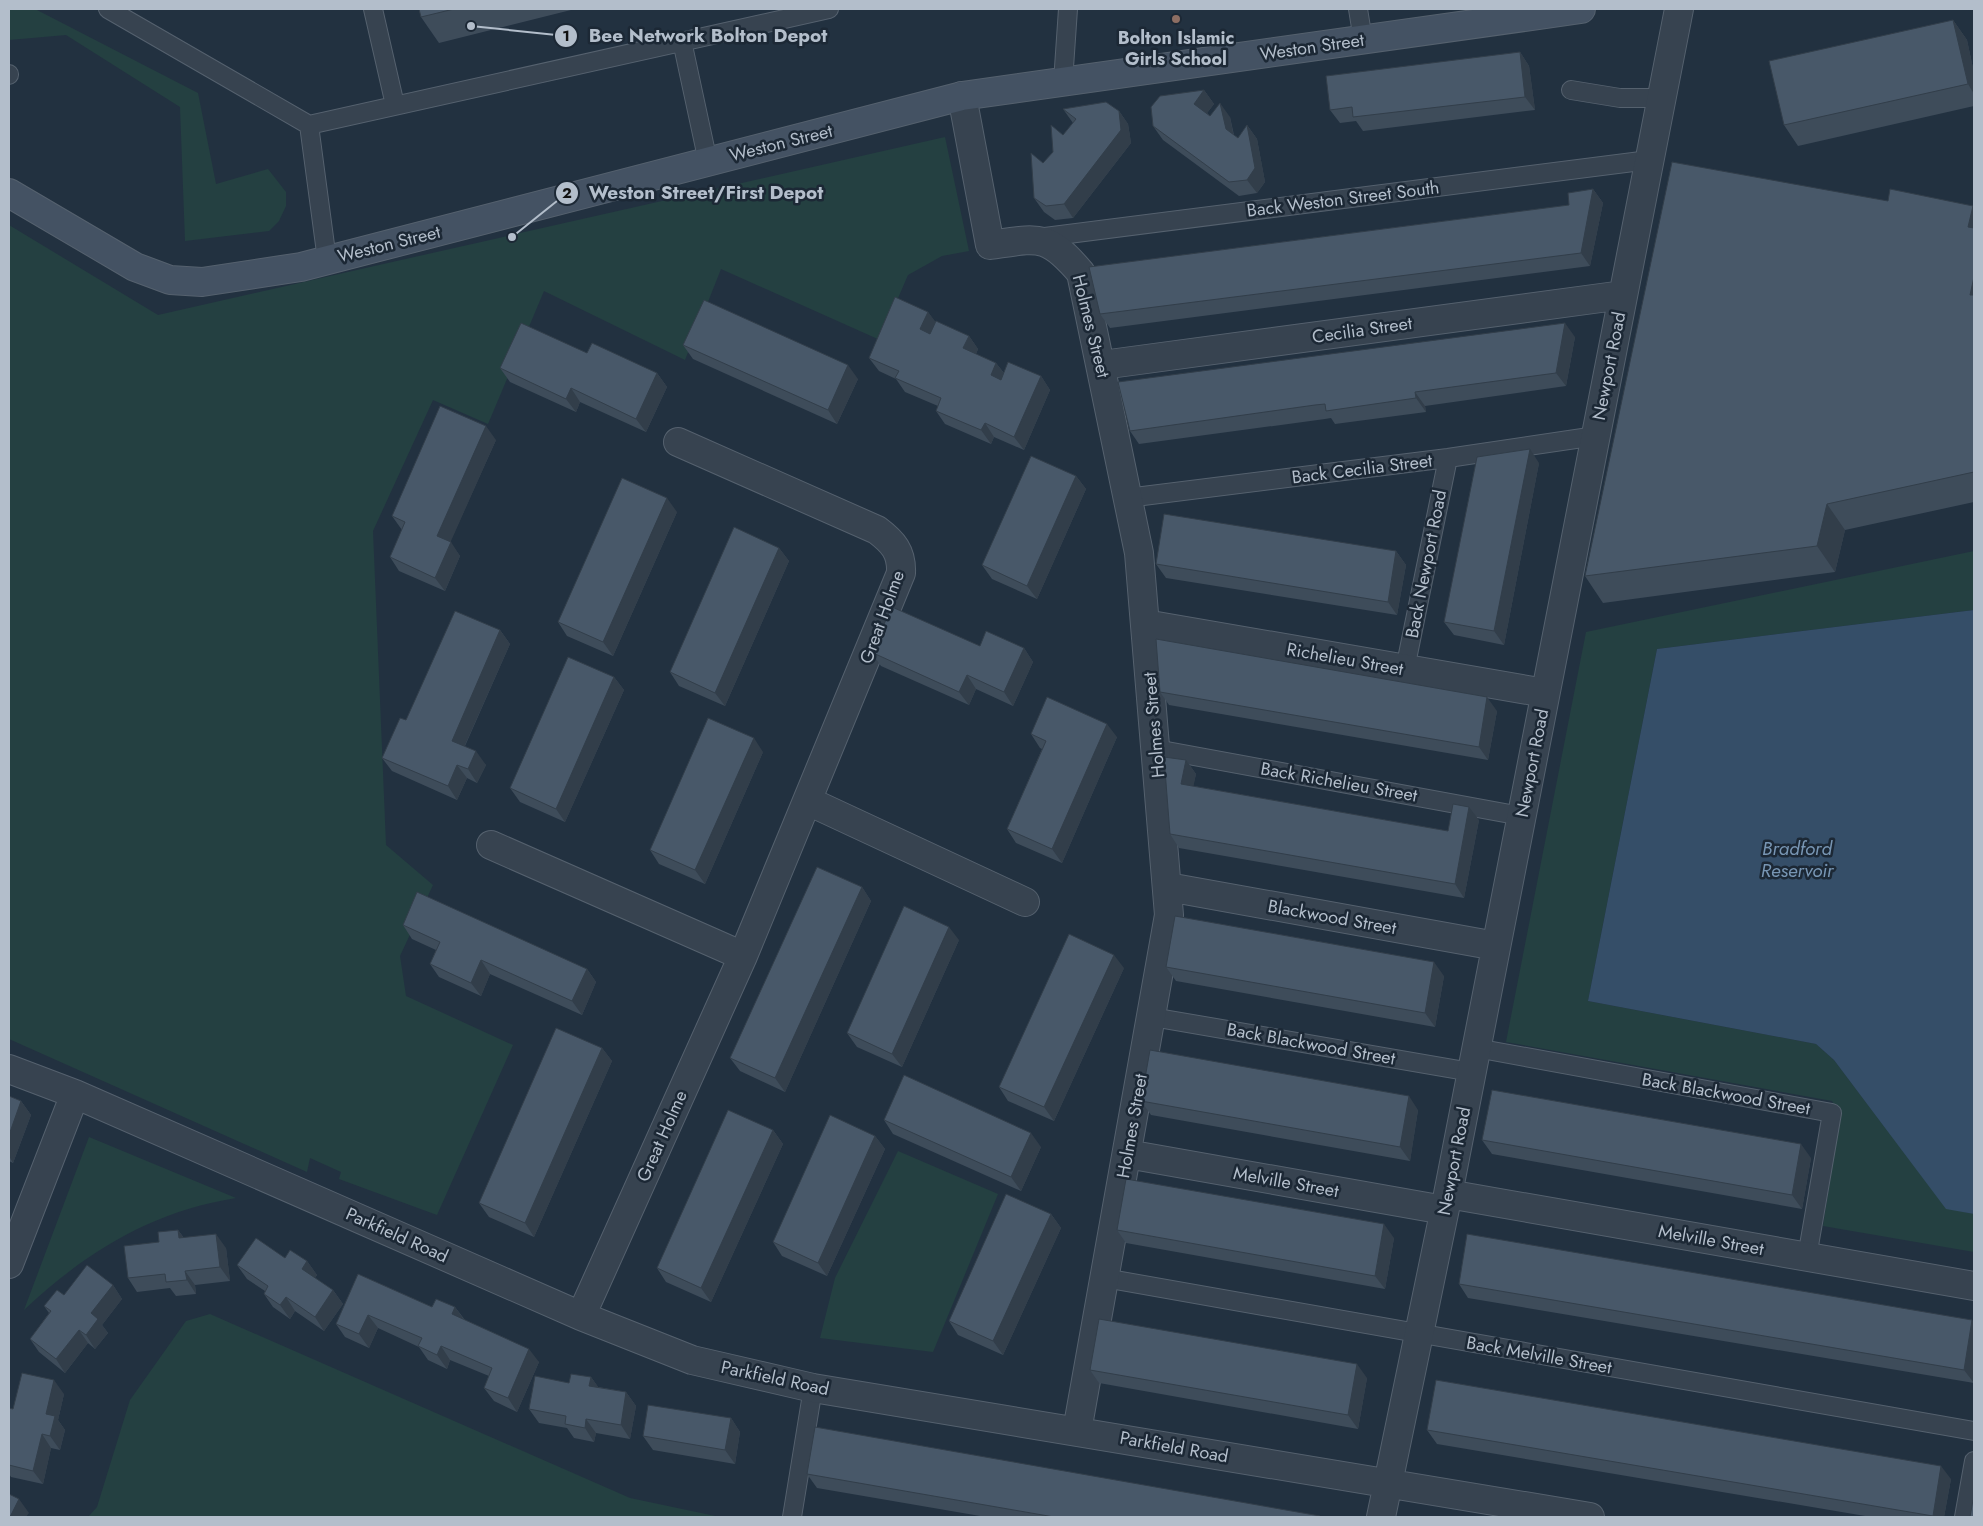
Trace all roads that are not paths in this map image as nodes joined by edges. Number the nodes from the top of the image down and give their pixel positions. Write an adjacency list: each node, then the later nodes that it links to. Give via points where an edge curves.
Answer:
1 (108, 9): 15 (lane)
2 (373, 9): 14 (lane)
3 (829, 9): 9 (lane)
4 (1068, 9): 10 (lane)
5 (1358, 9): 8 (lane)
6 (1581, 9): 8 (street, Weston Street)
7 (1679, 9): 13 (street, Newport Road)
8 (1363, 40): 10 (street, Weston Street)
9 (682, 42): 14 (lane); 17 (lane)
10 (1063, 82): 12 (street, Weston Street)
11 (1571, 90): 13 (lane, via 1620,98)
12 (962, 96): 17 (street, Weston Street); 19 (street, via 990,245)
13 (1662, 98): 16 (street, Newport Road)
14 (396, 105): 15 (lane)
15 (309, 125): 20 (lane)
16 (1649, 160): 19 (lane, Back Weston Street South); 21 (street, Newport Road)
17 (708, 162): 20 (street, Weston Street)
18 (9, 193): 20 (street, Weston Street, via 135,267 170,280 202,282)
19 (1036, 238): 22 (street, Holmes Street, via 1063,252 1082,273)
20 (327, 260)
21 (1623, 295): 22 (street, Cecilia Street); 23 (street, Newport Road)
22 (1102, 365): 26 (street, Holmes Street)
23 (1596, 436): 25 (lane, Back Cecilia Street); 29 (street, Newport Road)
24 (678, 442): 31 (street, Great Holme, via 877,530 890,540 902,562 898,583)
25 (1448, 458): 26 (lane, Back Cecilia Street); 28 (lane, Back Newport Road)
26 (1127, 498): 27 (street, Holmes Street, via 1138,553)
27 (1145, 624): 28 (street, Richelieu Street); 30 (street, Holmes Street)
28 (1405, 669): 29 (street, Richelieu Street)
29 (1545, 693): 32 (street, Newport Road)
30 (1156, 749): 32 (lane, Back Richelieu Street); 34 (street, Holmes Street)
31 (808, 801): 35 (street); 37 (street, Great Holme)
32 (1522, 816): 36 (street, Newport Road)
33 (491, 846): 37 (street)
34 (1168, 887): 36 (street, Blackwood Street); 38 (street, Holmes Street, via 1169,915)
35 (1025, 902)
36 (1496, 946): 39 (street, Newport Road)
37 (743, 956): 49 (street, Great Holme)
38 (1152, 1016): 39 (lane, Back Blackwood Street); 42 (street, Holmes Street)
39 (1474, 1060): 43 (street, Newport Road); 45 (lane, Back Blackwood Street, via 1832,1113)
40 (9, 1069): 41 (street, Parkfield Road)
41 (75, 1094): 44 (street); 49 (street, Parkfield Road)
42 (1127, 1154): 43 (street, Melville Street); 47 (street, Holmes Street)
43 (1446, 1202): 45 (street, Melville Street); 50 (street, Newport Road)
44 (15, 1230): 46 (street)
45 (1807, 1257): 48 (street, Melville Street)
46 (9, 1264)
47 (1104, 1278): 50 (lane, Back Melville Street); 52 (street, Holmes Street)
48 (1974, 1286)
49 (581, 1316): 51 (street, Parkfield Road, via 692,1360)
50 (1419, 1333): 53 (lane, Back Melville Street); 55 (street, Newport Road)
51 (813, 1388): 52 (street, Parkfield Road); 56 (lane)
52 (1077, 1430): 55 (street, Parkfield Road)
53 (1974, 1431)
54 (1974, 1461): 59 (lane)
55 (1388, 1483): 57 (street, Newport Road); 58 (street, Parkfield Road)
56 (792, 1517)
57 (1382, 1517)
58 (1590, 1517)
59 (1964, 1517)

